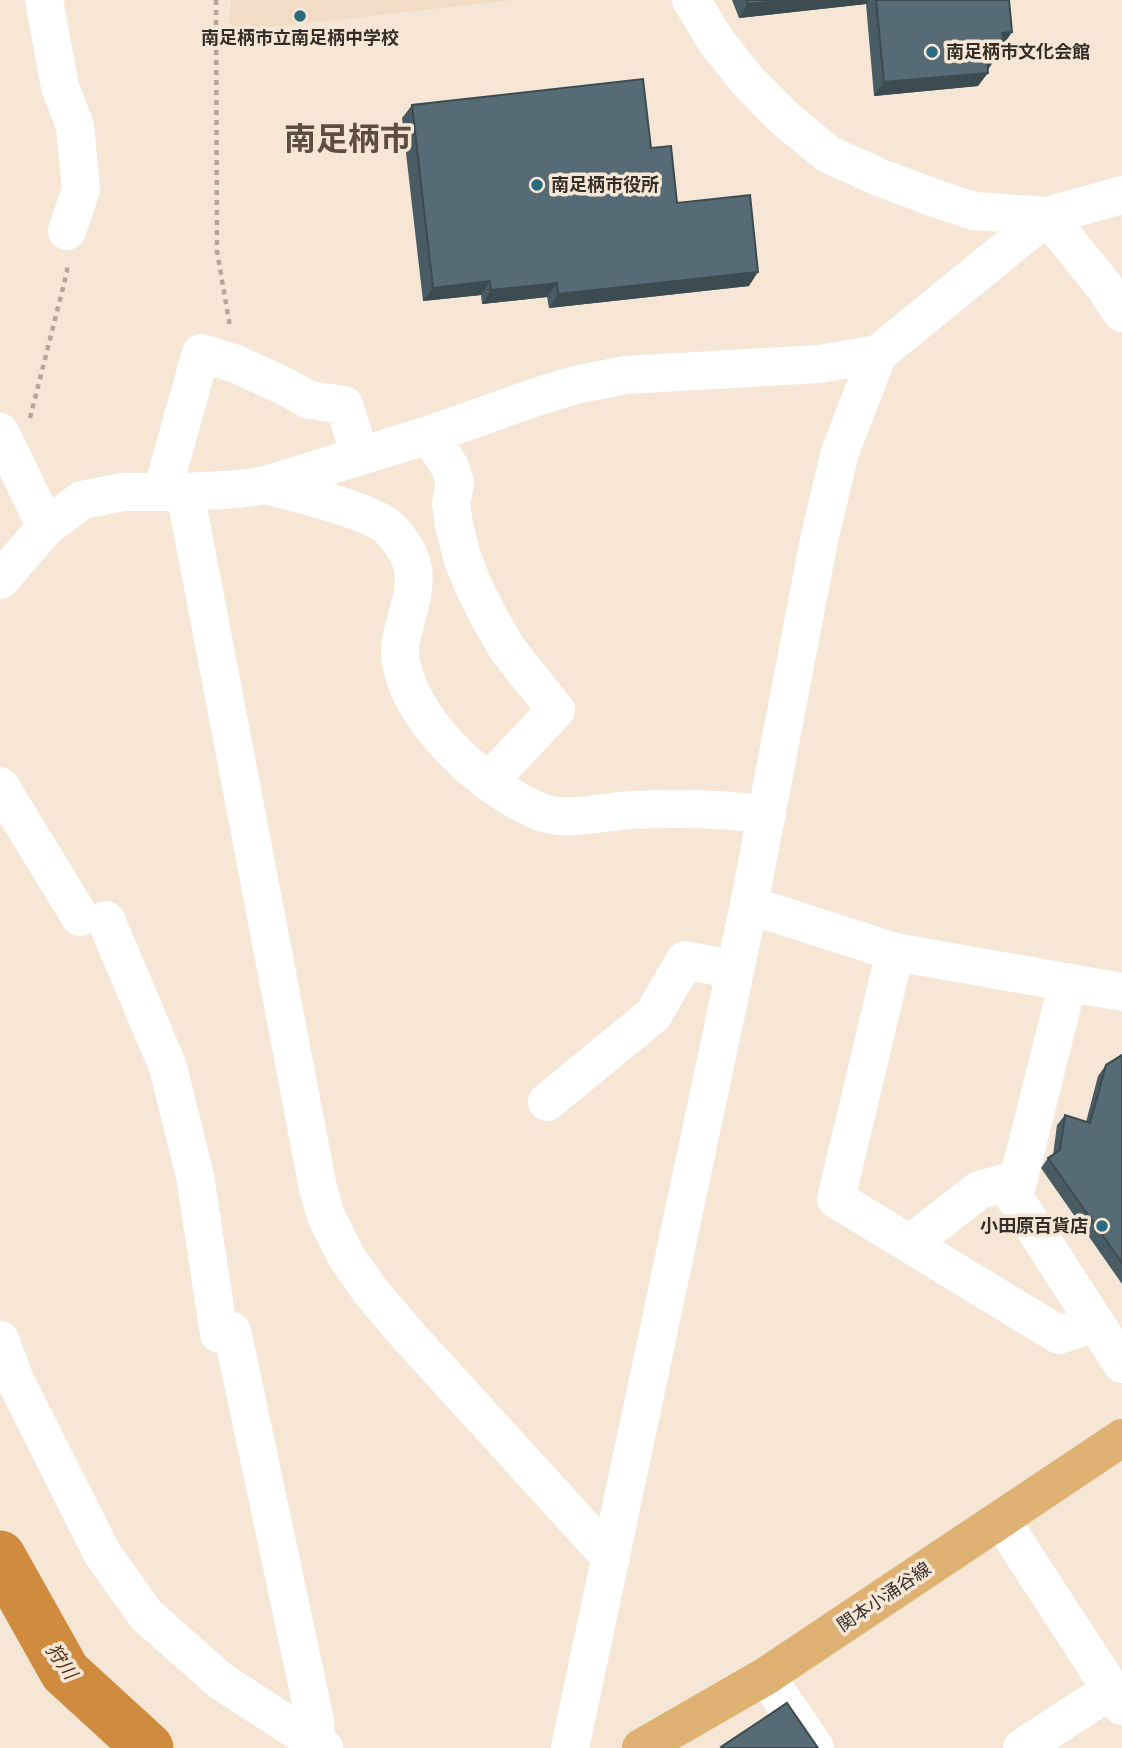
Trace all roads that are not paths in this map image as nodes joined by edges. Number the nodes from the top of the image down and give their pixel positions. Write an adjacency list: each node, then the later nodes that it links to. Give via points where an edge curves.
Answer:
1 (44, 0): 5 (street, via 60,87 75,126 81,190)
2 (691, 0): 4 (street, via 746,79 828,154 974,211)
3 (1122, 195): 4 (street)
4 (1047, 216): 6 (street); 7 (street)
5 (67, 230)
6 (1122, 313)
7 (878, 354): 9 (street, via 819,364 626,375 575,385); 17 (street, via 840,452)
8 (0, 432): 13 (street)
9 (429, 435): 10 (street); 15 (street, via 455,483 454,525 473,585 508,650 556,710)
10 (360, 456): 11 (street); 12 (street, via 344,405 309,400 236,364 201,353)
11 (266, 485): 12 (street); 15 (street, via 358,511 388,526 404,546 415,570 400,650 404,680 436,731)
12 (174, 492): 13 (street, via 123,492 82,500); 31 (street, via 326,1216 368,1288)
13 (46, 527): 14 (street)
14 (0, 580)
15 (488, 782): 17 (street, via 543,814 576,817 681,808)
16 (0, 786): 34 (street, via 93,919 167,1067 195,1176 219,1334 232,1331)
17 (767, 815): 18 (street)
18 (748, 905): 19 (street); 20 (street)
19 (895, 952): 21 (street); 25 (street, via 836,1199)
20 (735, 970): 23 (street, via 685,960 653,1015); 31 (street)
21 (1068, 982): 22 (street); 24 (street)
22 (1122, 992)
23 (547, 1101)
24 (1019, 1179): 25 (street, via 979,1190); 26 (street, via 1014,1197)
25 (910, 1244): 26 (street, via 1059,1335)
26 (1096, 1323): 28 (street)
27 (0, 1340): 34 (street, via 15,1380 102,1553 146,1615 222,1682)
28 (1122, 1364)
29 (1122, 1438): 30 (main road, 関本小涌谷線)
30 (1001, 1520): 32 (main road, 関本小涌谷線); 33 (street)
31 (611, 1558): 35 (street)
32 (766, 1676): 36 (main road, 関本小涌谷線); 37 (street)
33 (1117, 1698): 38 (street)
34 (320, 1746)
35 (570, 1748)
36 (641, 1748)
37 (816, 1748)
38 (1022, 1748)

